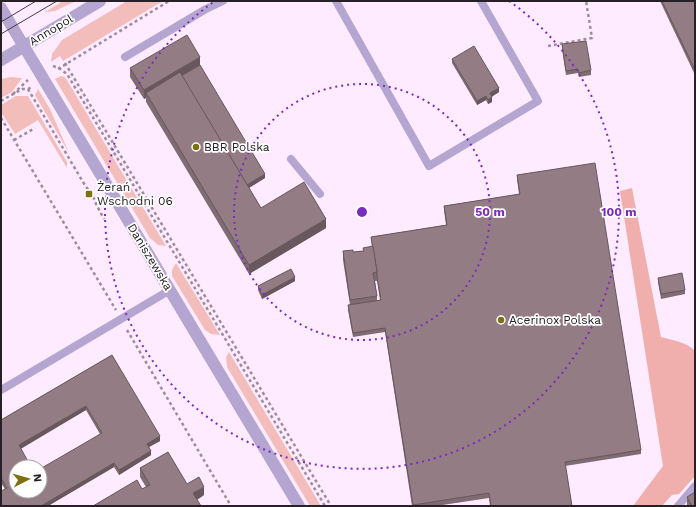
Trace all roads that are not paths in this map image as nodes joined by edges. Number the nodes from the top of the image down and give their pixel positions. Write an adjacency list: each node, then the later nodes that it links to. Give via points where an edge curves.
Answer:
1 (100, 1): 6 (street, Annopol)
2 (223, 1): 7 (lane)
3 (336, 1): 4 (lane, via 429,166 538,101)
4 (481, 1)
5 (1, 8): 6 (street, Daniszewska)
6 (24, 46): 8 (street, Annopol); 11 (street, Daniszewska)
7 (125, 57)
8 (1, 60)
9 (291, 159): 10 (lane)
10 (320, 194)
11 (170, 290): 12 (lane); 14 (street, Daniszewska)
12 (1, 390)
13 (695, 486): 15 (lane)
14 (299, 506)
15 (678, 506)

